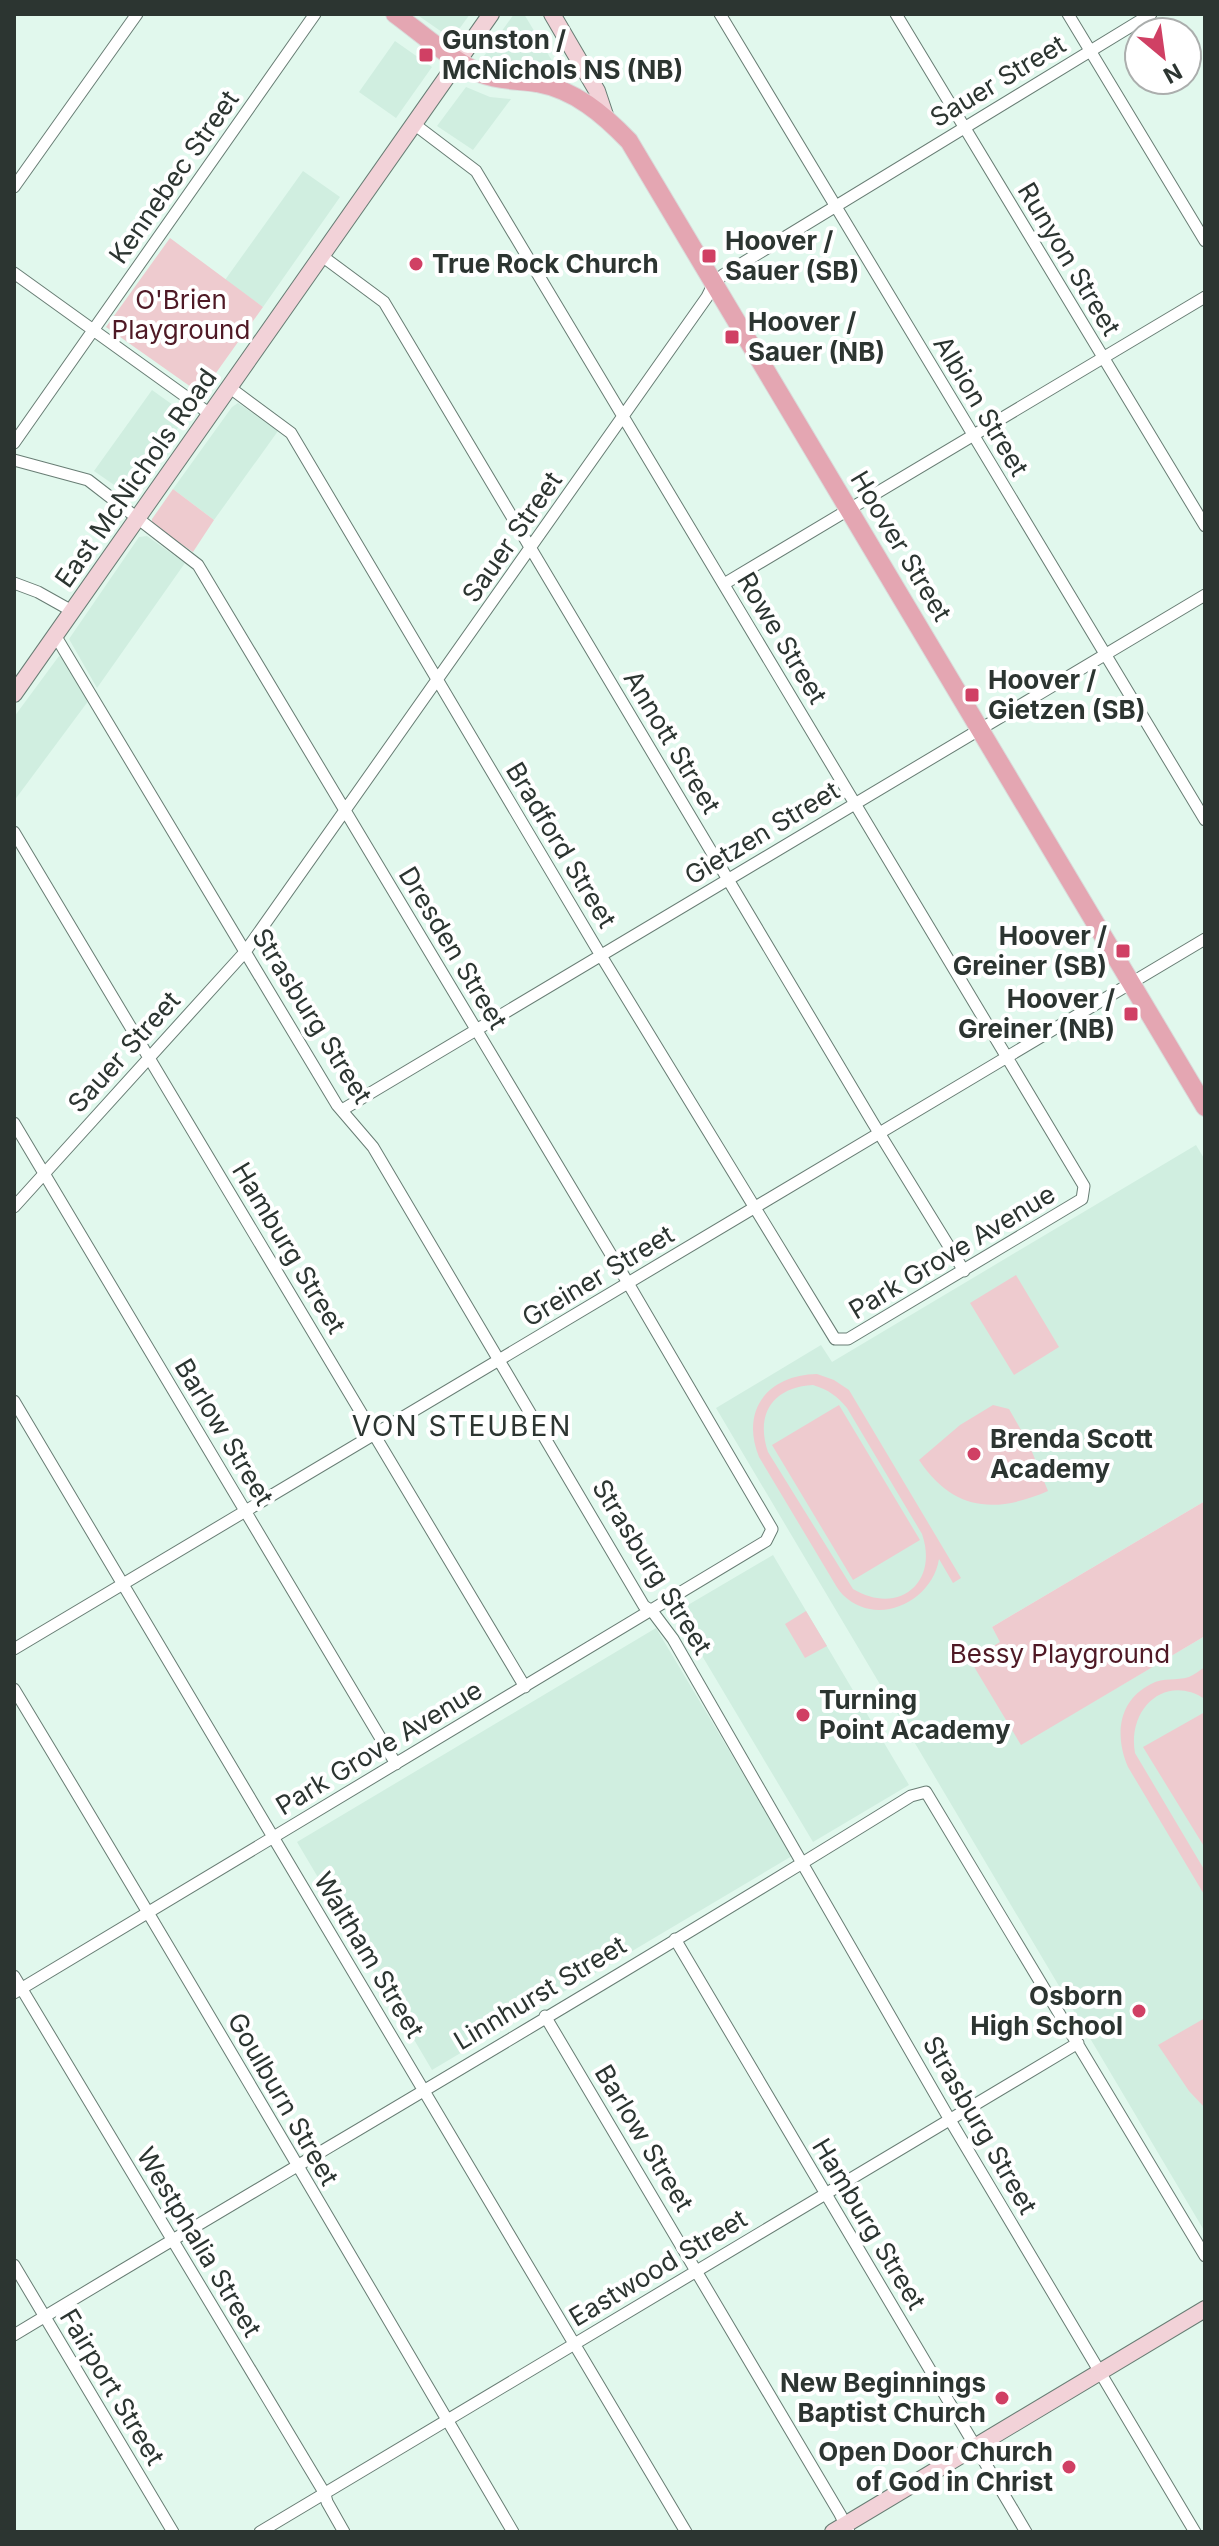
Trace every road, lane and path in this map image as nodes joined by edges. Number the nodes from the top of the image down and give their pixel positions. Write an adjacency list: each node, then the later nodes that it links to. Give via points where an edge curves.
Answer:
1 (137, 14): 15 (street)
2 (315, 14): 22 (street, Kennebec Street)
3 (395, 14): 11 (main road)
4 (491, 14): 11 (street, East McNichols Road)
5 (552, 14): 12 (street, Hoover Street, via 597,91)
6 (720, 14): 16 (street, Albion Street)
7 (896, 14): 14 (street, Runyon Street)
8 (1068, 14): 10 (street)
9 (1151, 14): 10 (street, Sauer Street)
10 (1090, 51): 14 (street, Sauer Street); 17 (street)
11 (459, 60): 12 (main road, via 486,76 562,91); 13 (street, East McNichols Road)
12 (605, 115): 20 (main road, Hoover Street, via 629,141)
13 (414, 124): 18 (street, East McNichols Road); 26 (street, Rowe Street, via 476,171)
14 (964, 128): 16 (street, Sauer Street); 23 (street, Runyon Street)
15 (14, 187)
16 (835, 207): 20 (street, Sauer Street); 27 (street, Albion Street)
17 (1205, 241)
18 (322, 256): 24 (street, East McNichols Road); 33 (street, Annott Street, via 384,302)
19 (14, 273): 22 (street)
20 (714, 283): 26 (street, Sauer Street); 30 (main road, Hoover Street)
21 (1205, 297): 23 (street)
22 (93, 330): 25 (street); 28 (street, Kennebec Street)
23 (1103, 358): 27 (street); 32 (street, Runyon Street)
24 (229, 387): 25 (street, East McNichols Road); 40 (street, Bradford Street, via 291,433)
25 (210, 414): 31 (street, East McNichols Road)
26 (623, 417): 33 (street, Sauer Street); 35 (street, Rowe Street)
27 (973, 436): 30 (street); 39 (street, Albion Street)
28 (14, 443)
29 (14, 460): 31 (street, Dresden Street, via 88,480)
30 (849, 510): 35 (street); 42 (main road, Hoover Street)
31 (138, 517): 37 (street, East McNichols Road); 44 (street, Dresden Street, via 198,565)
32 (1205, 526)
33 (531, 548): 40 (street, Sauer Street); 47 (street, Annott Street)
34 (14, 583): 37 (street)
35 (724, 584): 43 (street, Rowe Street)
36 (1205, 595): 39 (street, Gietzen Street)
37 (72, 611): 38 (street, East McNichols Road)
38 (55, 635): 41 (street, East McNichols Road); 49 (street, Strasburg Street)
39 (1106, 654): 42 (street, Gietzen Street); 45 (street, Albion Street)
40 (438, 682): 44 (street, Sauer Street); 50 (street, Bradford Street)
41 (14, 694)
42 (980, 730): 43 (street, Gietzen Street); 51 (main road, Hoover Street)
43 (855, 804): 47 (street, Gietzen Street); 54 (street, Rowe Street)
44 (346, 812): 49 (street, Sauer Street); 52 (street, Dresden Street)
45 (1205, 820)
46 (14, 832): 53 (street, Hamburg Street)
47 (728, 879): 50 (street, Gietzen Street); 58 (street, Annott Street)
48 (1205, 939): 51 (street, Greiner Street)
49 (245, 952): 53 (street, Sauer Street); 56 (street, Strasburg Street)
50 (600, 954): 52 (street, Gietzen Street); 62 (street, Bradford Street)
51 (1131, 984): 54 (street, Greiner Street); 55 (main road, Hoover Street)
52 (476, 1029): 56 (street, Gietzen Street); 64 (street, Dresden Street)
53 (148, 1056): 59 (street, Sauer Street); 68 (street, Hamburg Street)
54 (1007, 1057): 58 (street, Greiner Street); 60 (street, Rowe Street, via 1084,1186)
55 (1205, 1107)
56 (342, 1110): 66 (street, Strasburg Street, via 373,1147)
57 (14, 1123): 59 (street, Barlow Street)
58 (880, 1133): 62 (street, Greiner Street); 63 (street, Annott Street)
59 (44, 1173): 61 (street, Sauer Street); 69 (street, Barlow Street)
60 (1084, 1196): 63 (street, Park Grove Avenue)
61 (14, 1207)
62 (755, 1207): 64 (street, Greiner Street); 65 (street, Bradford Street)
63 (964, 1271): 65 (street, Park Grove Avenue)
64 (628, 1283): 66 (street, Greiner Street); 70 (street, Dresden Street, via 770,1524 772,1533)
65 (839, 1340)
66 (500, 1360): 68 (street, Greiner Street); 72 (street, Strasburg Street, via 644,1606)
67 (14, 1401): 71 (street, Waltham Street)
68 (375, 1434): 69 (street, Greiner Street); 74 (street, Hamburg Street)
69 (246, 1510): 71 (street, Greiner Street); 76 (street, Barlow Street)
70 (766, 1541): 72 (street, Park Grove Avenue)
71 (123, 1583): 73 (street, Greiner Street); 77 (street, Waltham Street)
72 (652, 1611): 74 (street, Park Grove Avenue); 78 (street, Strasburg Street)
73 (14, 1649)
74 (525, 1687): 76 (street, Park Grove Avenue)
75 (14, 1689): 79 (street, Goulburn Street)
76 (396, 1764): 77 (street, Park Grove Avenue)
77 (274, 1837): 79 (street, Park Grove Avenue); 85 (street, Waltham Street)
78 (803, 1865): 80 (street, Linnhurst Street); 84 (street, Linnhurst Street, via 911,1796 926,1792); 86 (street, Strasburg Street)
79 (149, 1912): 82 (street, Park Grove Avenue); 87 (street, Goulburn Street)
80 (675, 1939): 83 (street, Linnhurst Street); 88 (street, Hamburg Street)
81 (14, 1976): 82 (street, Westphalia Street)
82 (18, 1991): 89 (street, Westphalia Street)
83 (545, 2016): 85 (street, Linnhurst Street); 92 (street, Barlow Street)
84 (1078, 2043): 86 (street, Eastwood Street); 90 (street)
85 (423, 2089): 87 (street, Linnhurst Street); 96 (street, Waltham Street)
86 (950, 2120): 88 (street, Eastwood Street); 97 (street, Strasburg Street)
87 (296, 2166): 89 (street, Linnhurst Street); 98 (street, Goulburn Street)
88 (825, 2194): 92 (street, Eastwood Street); 99 (street, Hamburg Street)
89 (172, 2241): 94 (street, Linnhurst Street); 100 (street, Westphalia Street)
90 (1205, 2256)
91 (14, 2265): 94 (street, Fairport Street)
92 (696, 2271): 96 (street, Eastwood Street); 101 (street, Barlow Street)
93 (1205, 2309): 97 (street)
94 (45, 2317): 95 (street, Linnhurst Street); 102 (street, Fairport Street)
95 (14, 2335)
96 (574, 2344): 98 (street, Eastwood Street); 106 (street, Waltham Street)
97 (1101, 2373): 99 (street); 108 (street, Strasburg Street)
98 (448, 2421): 100 (street, Eastwood Street); 105 (street, Goulburn Street)
99 (975, 2446): 101 (street); 107 (street, Hamburg Street)
100 (325, 2494): 103 (street, Eastwood Street); 104 (street, Westphalia Street)
101 (842, 2530)
102 (173, 2532)
103 (260, 2532)
104 (344, 2532)
105 (513, 2532)
106 (686, 2532)
107 (1026, 2532)
108 (1195, 2532)

